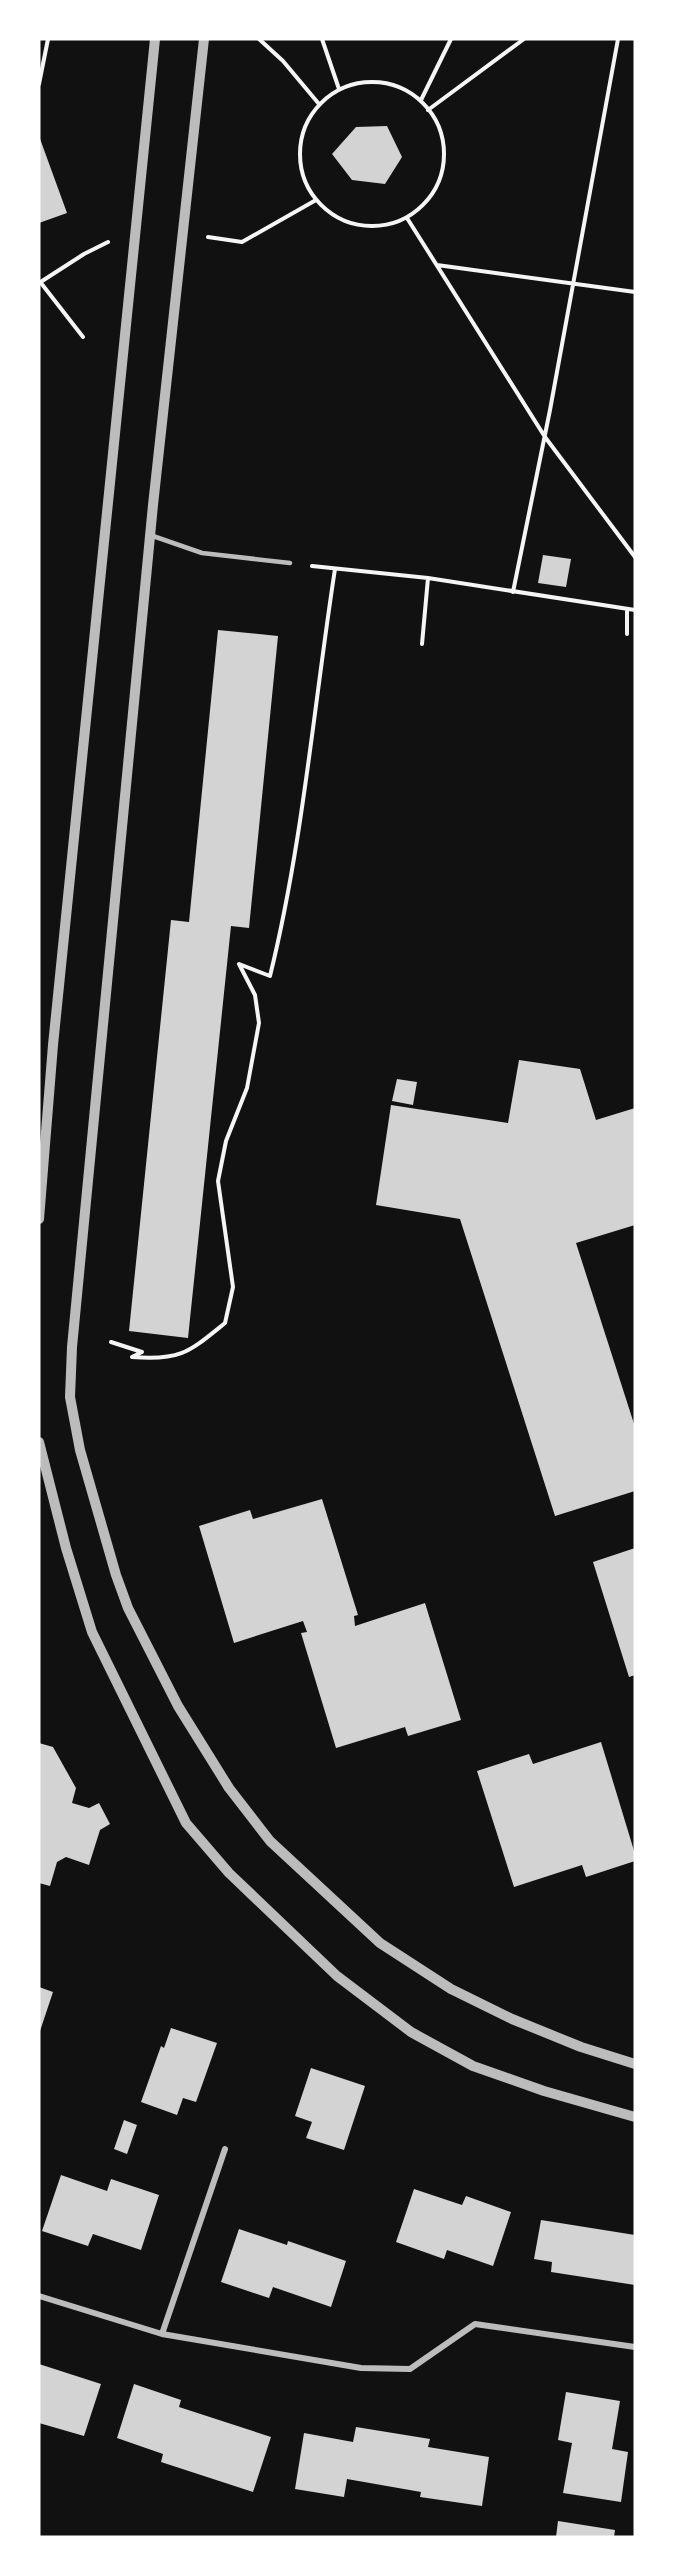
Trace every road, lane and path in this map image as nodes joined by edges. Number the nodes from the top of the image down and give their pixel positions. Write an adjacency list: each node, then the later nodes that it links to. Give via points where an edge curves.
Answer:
1 (48, 39): 9 (path)
2 (155, 39): 33 (street, via 53,1045)
3 (204, 39): 16 (street)
4 (259, 39): 12 (path)
5 (322, 39): 10 (path)
6 (451, 39): 11 (path)
7 (524, 39): 13 (path)
8 (618, 39): 18 (path)
9 (39, 84)
10 (339, 88): 11 (path, via 361,82 386,82); 12 (path)
11 (421, 100): 13 (path)
12 (319, 104): 14 (path, via 304,125 299,150 300,167)
13 (428, 110): 15 (path, via 441,130 445,149 442,174 427,202)
14 (316, 200): 15 (path, via 335,217 349,223 374,226); 16 (path, via 242,242)
15 (407, 218): 17 (path)
16 (183, 234): 23 (street)
17 (437, 265): 18 (path); 22 (path)
18 (574, 282): 20 (path); 22 (path)
19 (42, 283): 21 (path)
20 (635, 292)
21 (83, 337)
22 (545, 437): 24 (path); 28 (path)
23 (150, 535): 25 (lane, via 202,553); 36 (street, via 70,1397 80,1450 116,1575 128,1608 178,1706 229,1788 270,1841 380,1942 451,1989 522,2023)
24 (635, 557)
25 (290, 563): 26 (path)
26 (335, 569): 27 (path); 34 (path, via 314,732 270,976 239,964 255,995 259,1023 247,1088 226,1141 218,1181 233,1287 225,1323 178,1357 132,1357 142,1353)
27 (428, 579): 28 (path); 32 (path)
28 (513, 592): 29 (path)
29 (627, 609): 30 (path); 31 (path)
30 (635, 610)
31 (627, 634)
32 (422, 644)
33 (39, 1219)
34 (111, 1342)
35 (39, 1442): 37 (street, via 92,1632 186,1823 229,1873 337,1976 411,2032 472,2066)
36 (635, 2064)
37 (635, 2117)
38 (225, 2149): 40 (street)
39 (39, 2296): 40 (street)
40 (162, 2334): 41 (street, via 371,2368 411,2369 475,2324)
41 (635, 2347)

